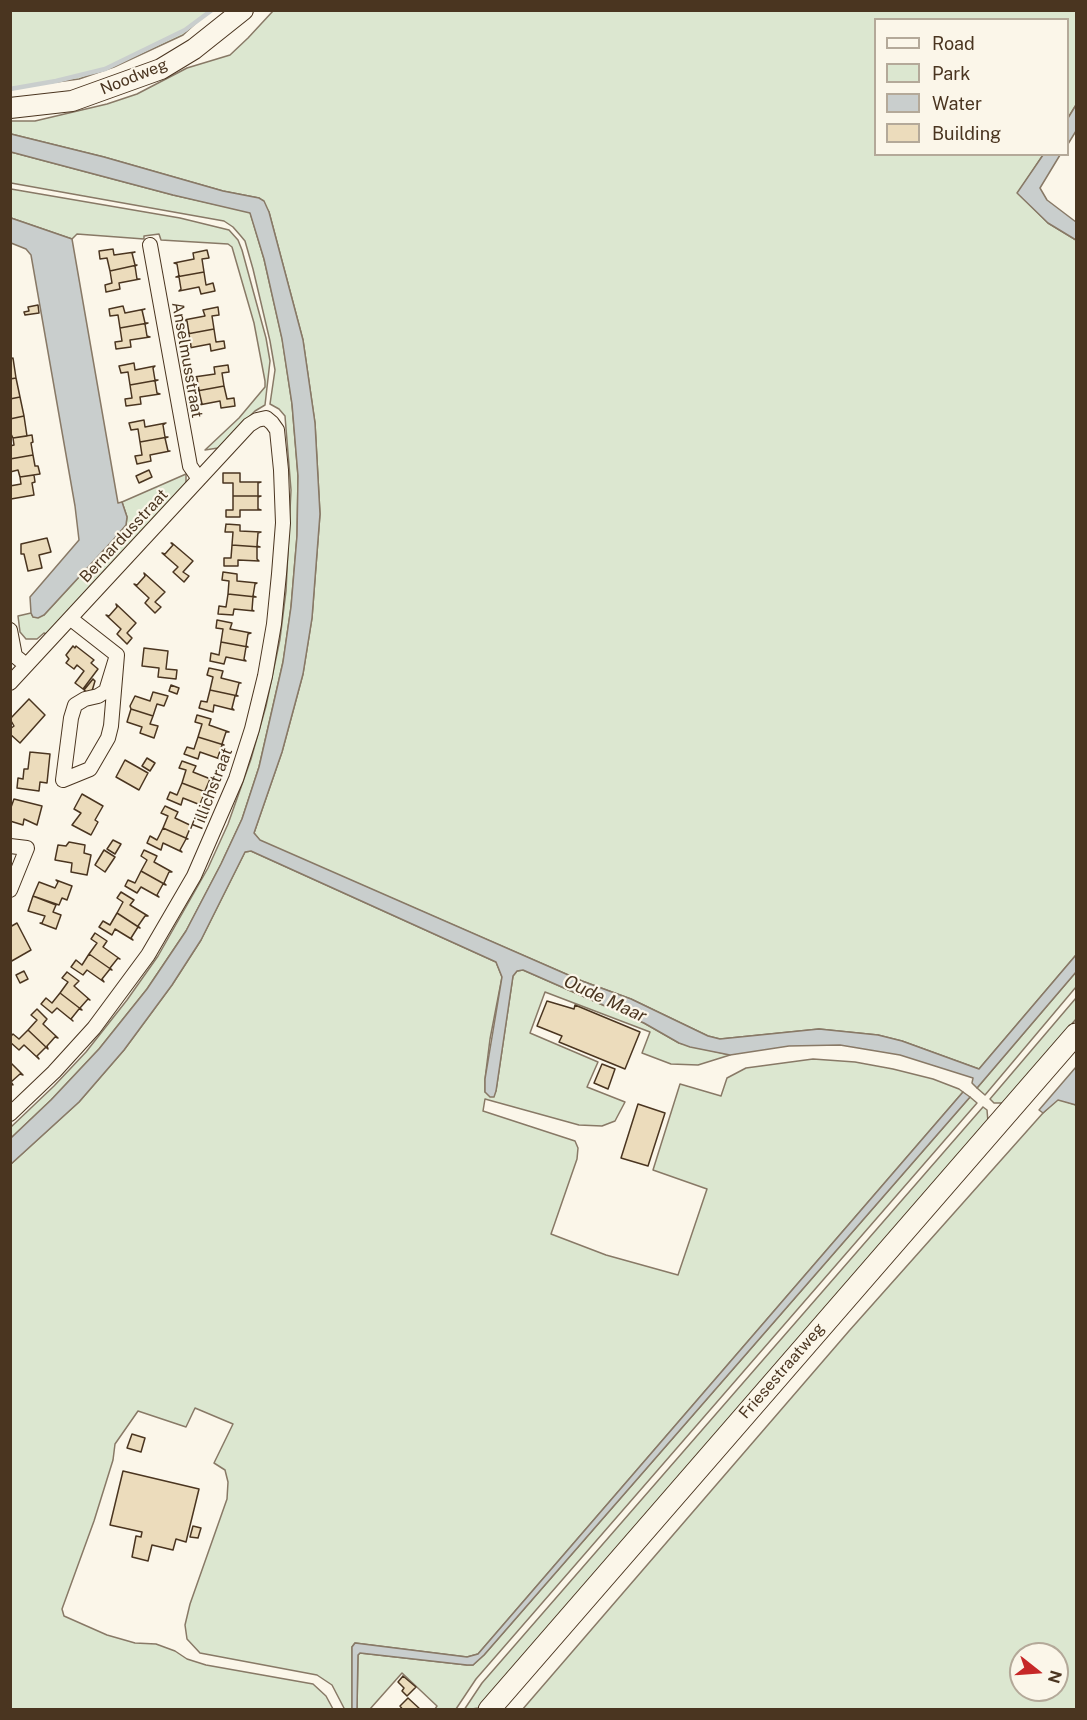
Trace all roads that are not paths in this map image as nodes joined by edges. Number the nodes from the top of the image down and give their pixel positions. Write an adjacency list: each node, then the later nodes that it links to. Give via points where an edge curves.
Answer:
1 (243, 10): 2 (main road, Noodweg, via 194,49 161,69 72,101)
2 (10, 108)
3 (150, 245): 5 (street, Anselmusstraat, via 190,466)
4 (266, 418): 5 (street, Bernardusstraat, via 249,425); 14 (street, Tillichstraat, via 277,430 281,460 283,523 279,574 265,676 236,779 194,876 148,955 94,1028)
5 (199, 479): 6 (street, Bernardusstraat)
6 (71, 619): 8 (street); 9 (street, Bernardusstraat)
7 (10, 630): 9 (street, via 15,656)
8 (117, 655): 8 (street, via 108,738 90,769 63,780 75,705 106,691)
9 (26, 665): 10 (street, Bernardusstraat)
10 (10, 682)
11 (10, 846): 12 (street, via 27,848)
12 (10, 890)
13 (1077, 1034): 15 (main road, Friesestraatweg)
14 (10, 1114)
15 (489, 1710)

